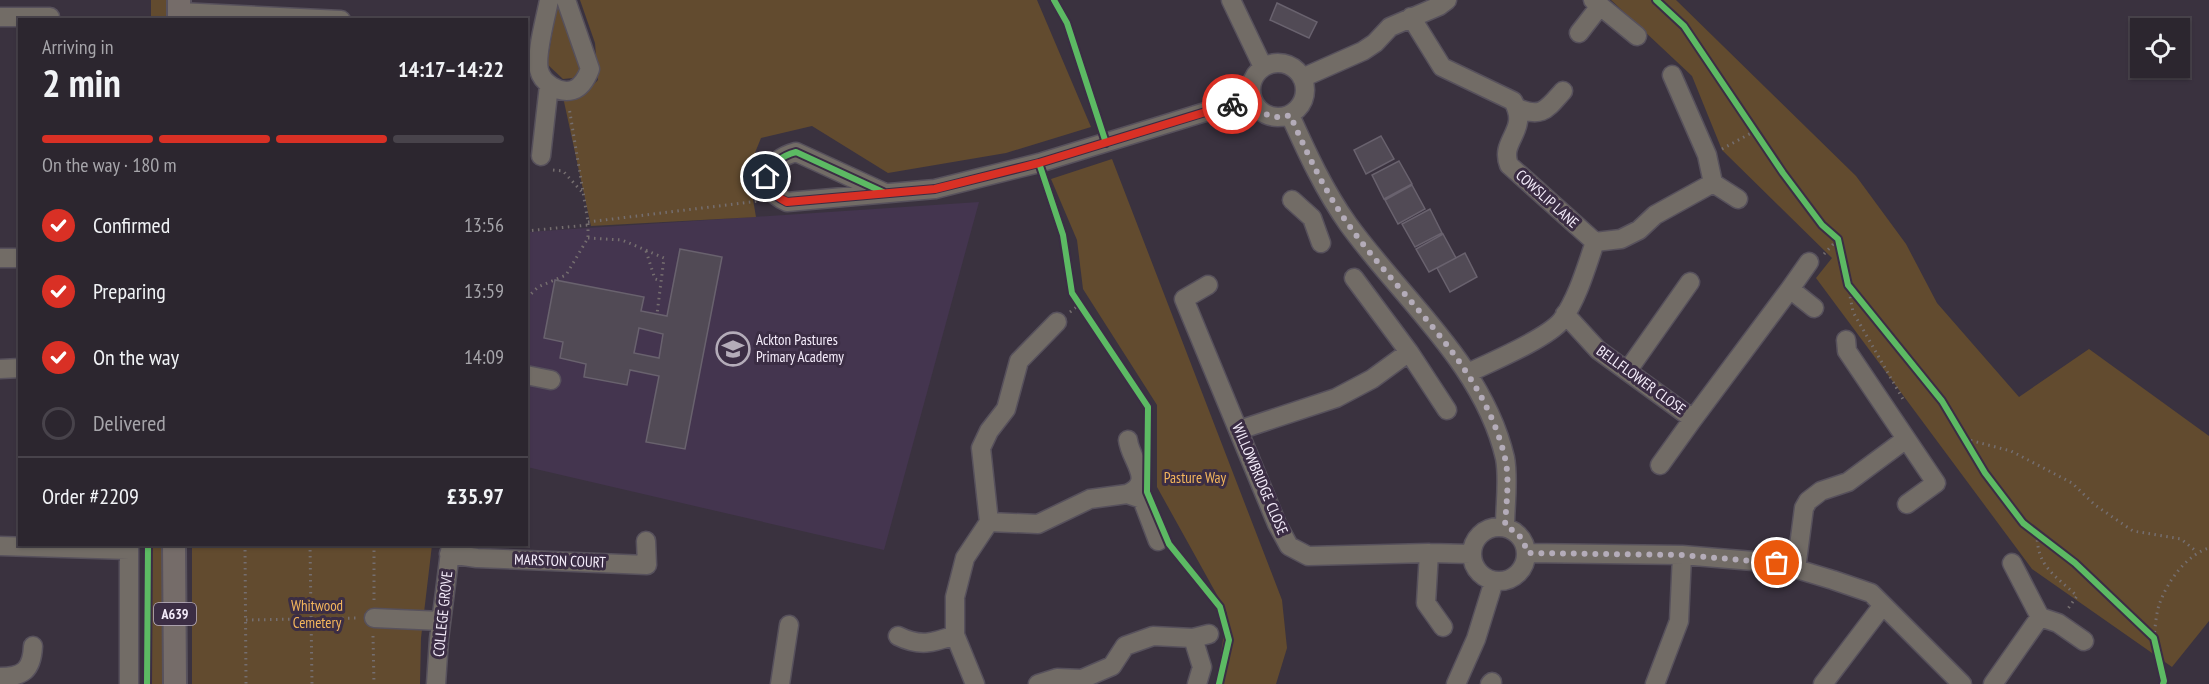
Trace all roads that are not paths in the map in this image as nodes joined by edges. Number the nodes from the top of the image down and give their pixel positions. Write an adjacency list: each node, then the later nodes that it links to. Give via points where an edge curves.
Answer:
1 (549, 0): 16 (street, via 538,62 539,73)
2 (566, 0): 16 (street, via 590,69 574,90)
3 (1231, 0): 13 (street)
4 (1447, 0): 9 (street)
5 (1597, 3): 11 (street); 12 (street)
6 (179, 11): 10 (street)
7 (51, 14): 8 (street)
8 (0, 17)
9 (1411, 17): 15 (street, via 1390,27 1363,51); 19 (street, via 1442,67 1513,101)
10 (305, 18)
11 (1579, 33)
12 (1637, 36)
13 (1263, 67): 15 (street, via 1289,65); 18 (street, via 1252,79)
14 (1672, 75): 22 (street, via 1707,155)
15 (1302, 78): 20 (street, via 1305,94)
16 (549, 85): 21 (street)
17 (1563, 91): 19 (street, via 1539,113)
18 (1251, 98): 20 (street, via 1268,116); 23 (street, via 1039,163 935,189)
19 (1517, 108): 28 (street, COWSLIP LANE, via 1519,125 1508,147 1509,165)
20 (1290, 115): 26 (street)
21 (541, 156)
22 (1713, 183): 24 (street); 28 (street, via 1621,239)
23 (882, 192): 23 (street, via 787,202 779,199 766,177 768,170 785,155 796,152)
24 (1738, 199)
25 (1292, 200): 27 (street)
26 (1333, 200): 27 (street); 43 (street)
27 (1312, 218): 29 (street)
28 (1595, 242): 38 (street)
29 (1321, 243)
30 (0, 258): 31 (street)
31 (18, 258)
32 (1809, 262): 36 (street, BELLFLOWER CLOSE)
33 (1354, 278): 41 (street)
34 (1690, 282): 42 (street)
35 (1208, 285): 48 (street, WILLOWBRIDGE CLOSE, via 1184,299)
36 (1790, 289): 37 (street); 47 (street, BELLFLOWER CLOSE)
37 (1814, 308)
38 (1565, 314): 42 (street, BELLFLOWER CLOSE, via 1593,345); 43 (street, via 1541,336)
39 (1057, 322): 54 (street, via 1019,361 1006,409 981,448)
40 (1846, 340): 49 (street, via 1847,351)
41 (1409, 352): 46 (street); 48 (street, via 1372,379 1336,398)
42 (1628, 370): 47 (street, BELLFLOWER CLOSE)
43 (1468, 373): 55 (street, via 1505,459)
44 (528, 375): 45 (street)
45 (551, 380)
46 (1448, 410)
47 (1693, 419): 51 (street, BELLFLOWER CLOSE)
48 (1239, 430): 62 (street, WILLOWBRIDGE CLOSE, via 1289,546 1308,556)
49 (1906, 439): 53 (street, via 1936,483); 67 (street, via 1848,482 1821,491 1808,501)
50 (1128, 440): 52 (street, via 1141,472 1136,489)
51 (1660, 465)
52 (1127, 494): 54 (street, via 1090,499 1038,524); 57 (street, via 1142,499)
53 (1907, 504)
54 (990, 522): 76 (street, via 965,558 955,597)
55 (1505, 526): 63 (street, via 1521,536); 64 (street, via 1482,532)
56 (646, 541): 61 (street, MARSTON COURT, via 647,565 477,558)
57 (1158, 541)
58 (7, 546): 60 (street)
59 (174, 546): 82 (main road, A639)
60 (129, 547): 81 (street)
61 (450, 549): 72 (street, COLLEGE GROVE)
62 (1429, 553): 64 (street, WILLOWBRIDGE CLOSE); 74 (street, via 1426,603)
63 (1527, 553): 65 (street); 68 (street, via 1517,575)
64 (1472, 554): 68 (street, via 1476,568)
65 (1682, 555): 67 (street, via 1777,563); 88 (street, via 1679,621)
66 (2012, 563): 70 (street)
67 (1796, 569): 69 (street, via 1871,593)
68 (1494, 581): 87 (street, via 1476,639)
69 (1883, 605): 89 (street); 90 (street)
70 (2040, 617): 75 (street); 91 (street)
71 (374, 618): 72 (street)
72 (441, 621): 83 (street, COLLEGE GROVE)
73 (791, 621): 84 (street)
74 (1443, 627)
75 (2071, 632)
76 (955, 635): 77 (street, via 929,643); 85 (street)
77 (906, 643)
78 (33, 646): 80 (street, via 31,664 24,672)
79 (1200, 675): 86 (street, via 1201,636 1153,636 1125,646 1112,666 1082,679 1057,678)
80 (0, 677)
81 (129, 684)
82 (175, 684)
83 (436, 684)
84 (780, 684)
85 (975, 684)
86 (1038, 684)
87 (1456, 684)
88 (1655, 684)
89 (1823, 684)
90 (1962, 684)
91 (1993, 684)

